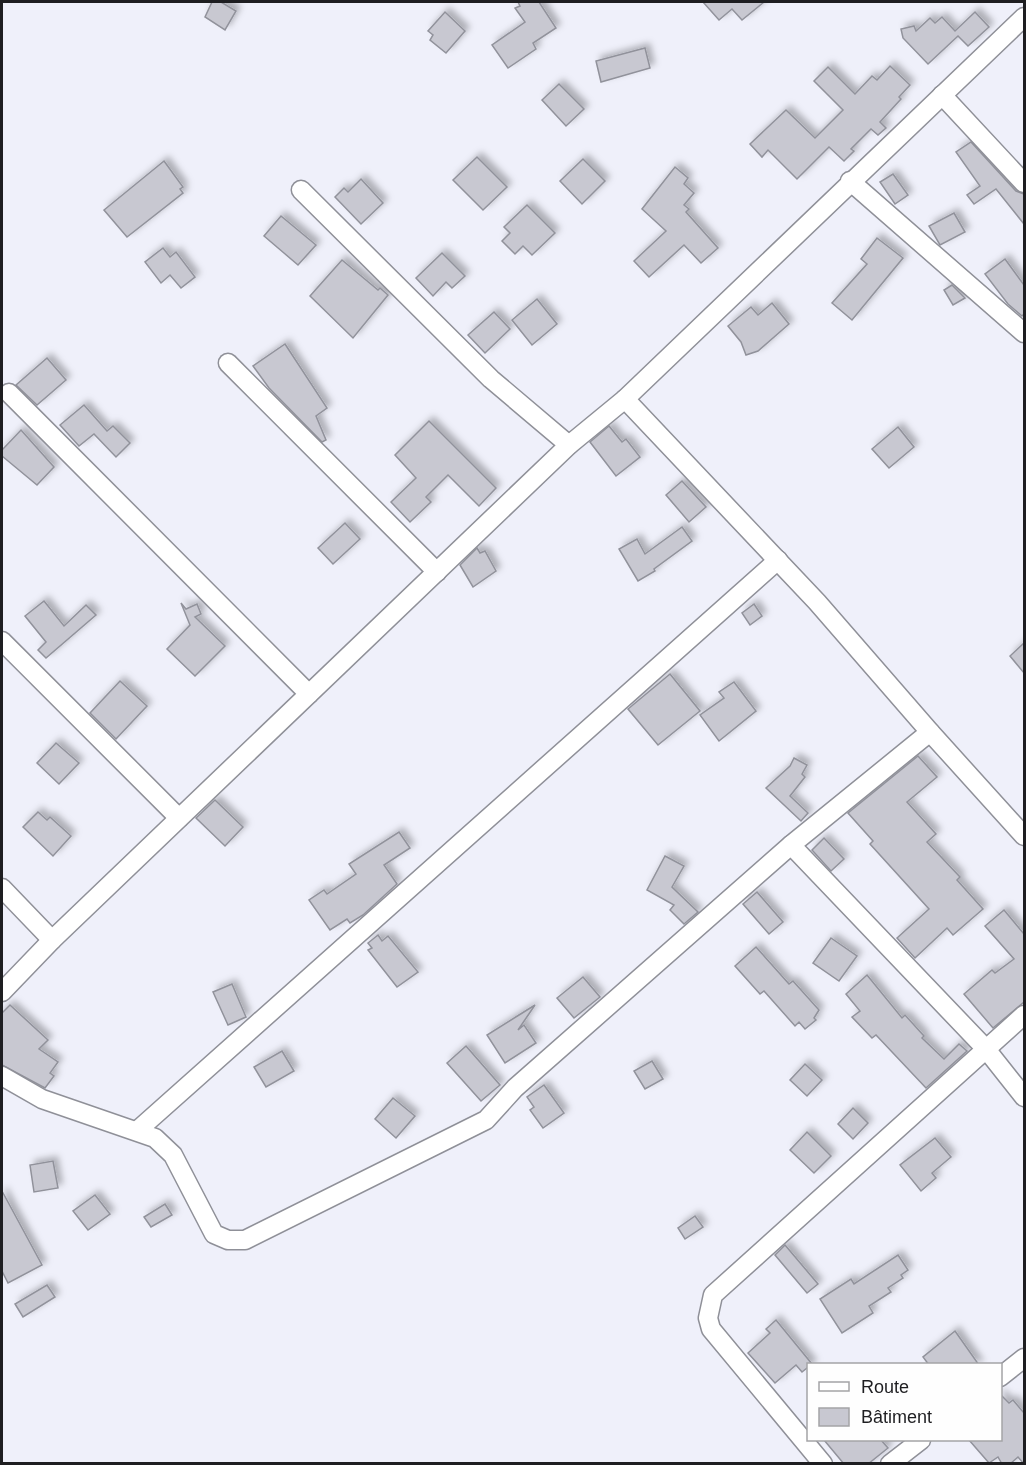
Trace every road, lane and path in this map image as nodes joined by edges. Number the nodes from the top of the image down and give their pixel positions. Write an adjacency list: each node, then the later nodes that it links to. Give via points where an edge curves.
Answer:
1 (1024, 17): 2 (street)
2 (942, 95): 3 (street); 4 (street)
3 (850, 181): 6 (street); 9 (street)
4 (1024, 183)
5 (301, 190): 10 (street, via 491,379)
6 (1024, 333)
7 (228, 363): 12 (street)
8 (9, 393): 14 (street)
9 (625, 399): 10 (street); 11 (street)
10 (569, 445): 12 (street)
11 (778, 560): 15 (street); 26 (street)
12 (436, 572): 14 (street)
13 (2, 641): 16 (street)
14 (309, 694): 16 (street)
15 (930, 732): 17 (street); 18 (street)
16 (179, 818): 20 (street)
17 (1023, 830)
18 (790, 845): 23 (street); 26 (street, via 515,1088 486,1119 245,1240 228,1240 214,1234 173,1155 155,1138)
19 (2, 888): 20 (street)
20 (52, 940): 21 (street)
21 (2, 993)
22 (1024, 1015): 23 (street)
23 (986, 1049): 25 (street); 30 (street, via 713,1295 708,1318 711,1329)
24 (2, 1076): 26 (street, via 42,1099)
25 (1024, 1098)
26 (138, 1130)
27 (1024, 1358): 28 (street)
28 (1002, 1375)
29 (920, 1441): 31 (street)
30 (823, 1464)
31 (890, 1464)

